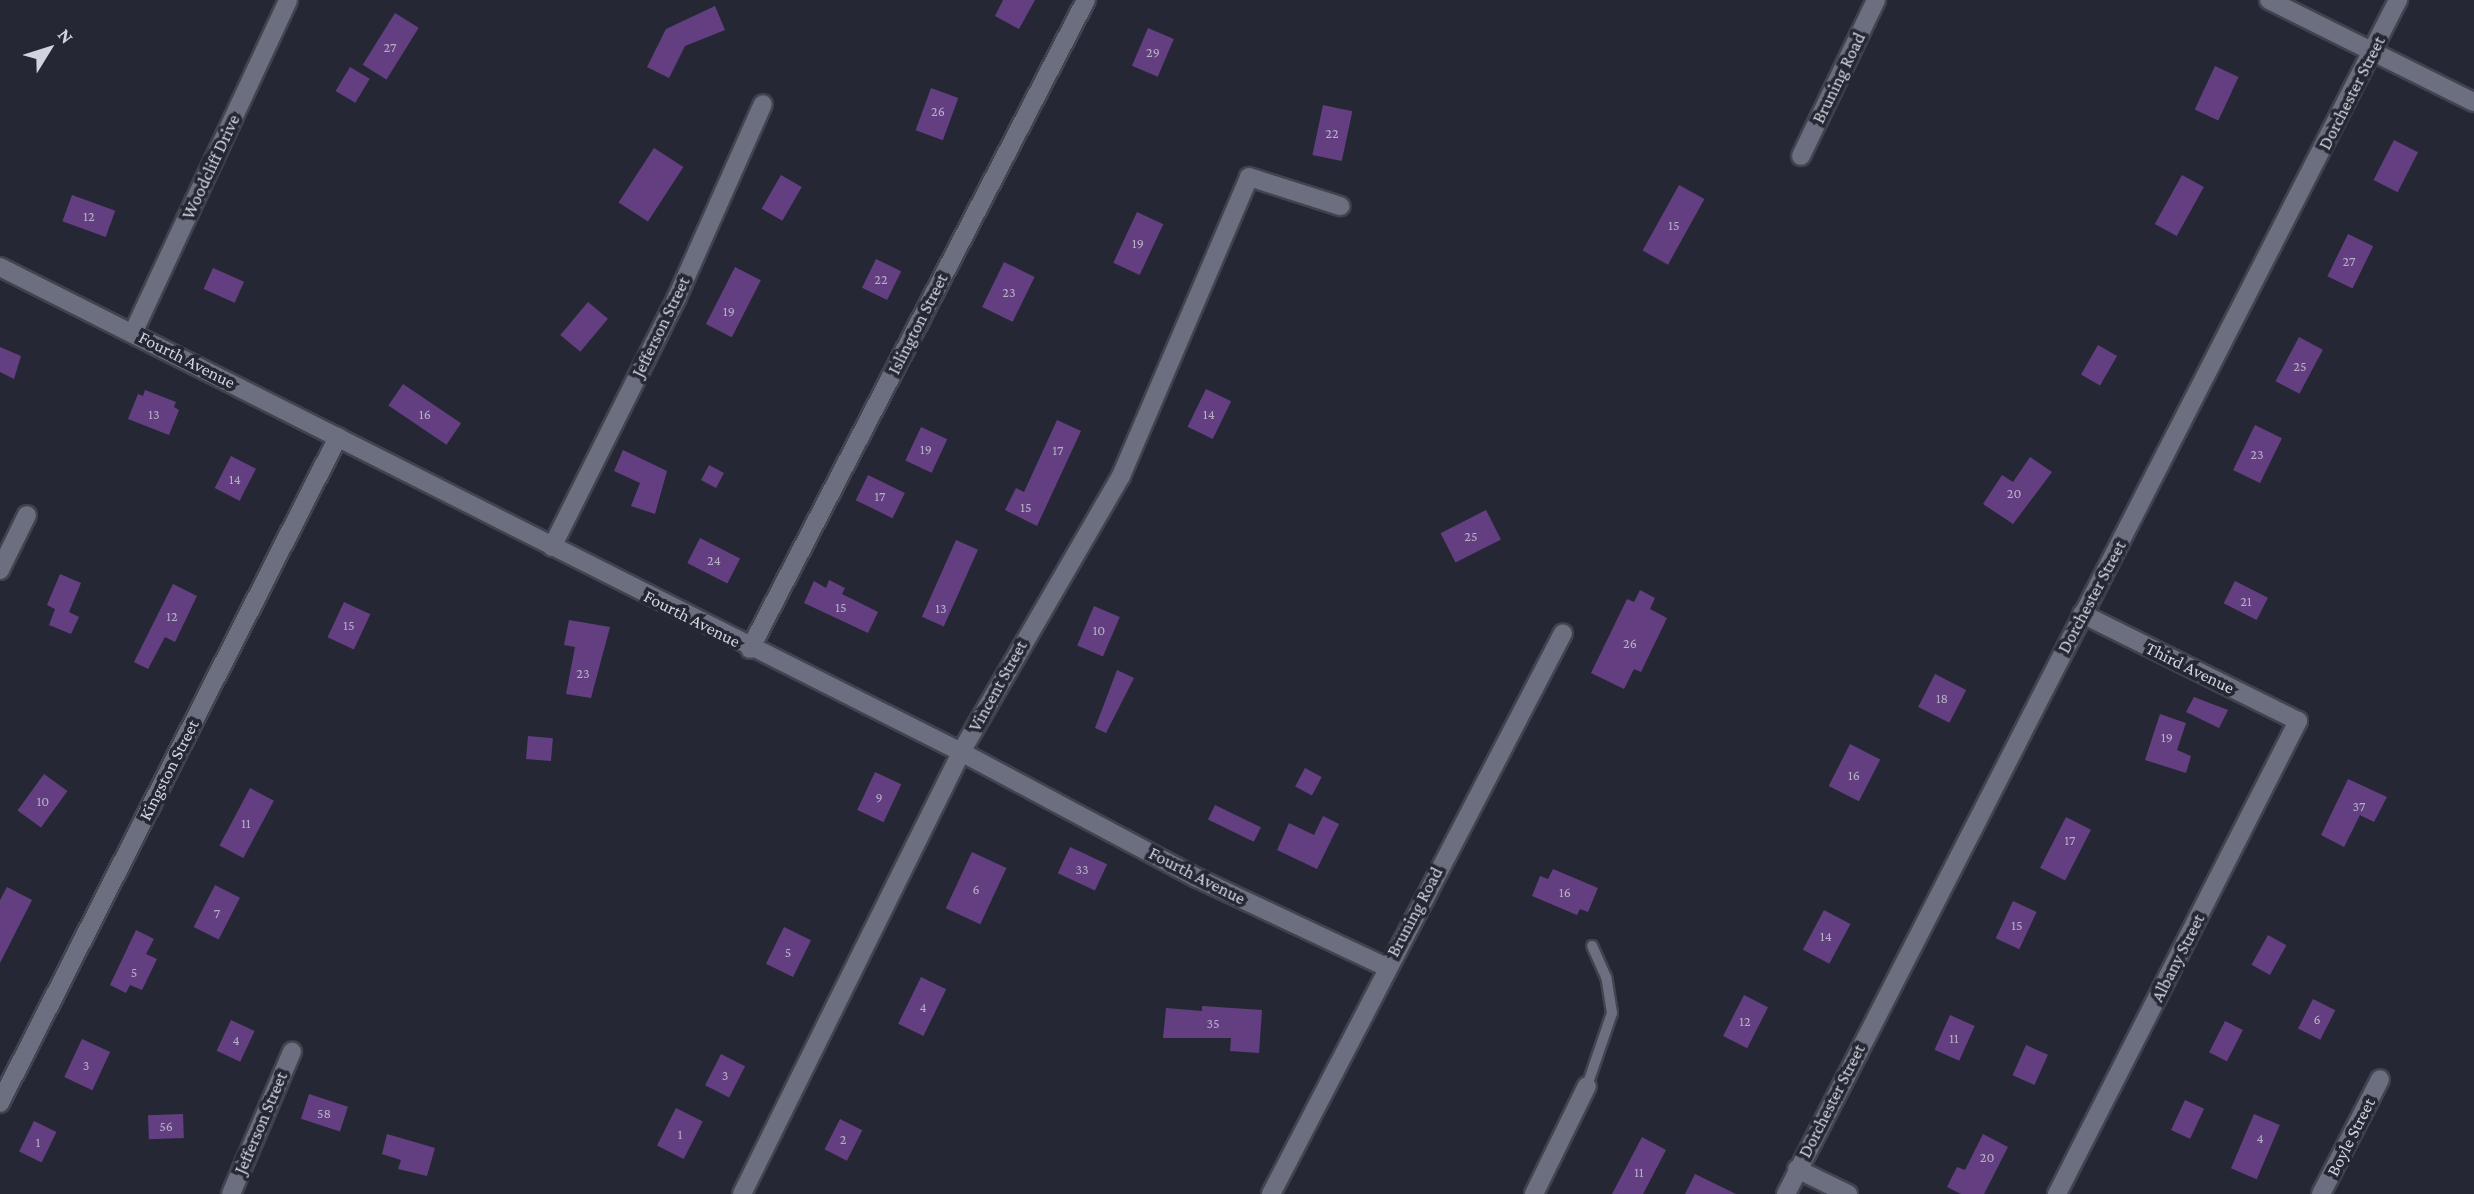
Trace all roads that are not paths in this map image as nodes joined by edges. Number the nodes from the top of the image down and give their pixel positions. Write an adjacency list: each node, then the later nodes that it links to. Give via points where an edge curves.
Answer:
1 (288, 0): 12 (street, Woodcliff Drive)
2 (1086, 0): 19 (street, Islington Street)
3 (1876, 0): 9 (street, Bruning Road)
4 (2269, 0): 6 (street)
5 (2398, 0): 6 (street, Dorchester Street)
6 (2372, 53): 7 (street); 17 (street, Dorchester Street)
7 (2474, 103)
8 (763, 104): 15 (street, Jefferson Street, via 677,297)
9 (1801, 156)
10 (1340, 206): 21 (street, Vincent Street, via 1249,177 1121,476)
11 (0, 267): 12 (street, Fourth Avenue)
12 (133, 333): 13 (street, Fourth Avenue)
13 (338, 438): 15 (street, Fourth Avenue); 27 (street, Kingston Street)
14 (27, 515): 16 (street)
15 (552, 547): 19 (street, Fourth Avenue)
16 (0, 570)
17 (2082, 614): 20 (street, Third Avenue); 28 (street, Dorchester Street)
18 (1563, 633): 23 (street, Bruning Road)
19 (750, 649): 21 (street, Fourth Avenue)
20 (2298, 721): 35 (street, Albany Street)
21 (961, 752): 23 (street, Fourth Avenue, via 1196,878); 30 (street, Vincent Street)
22 (1592, 946): 26 (lane, via 1606,977 1612,1013)
23 (1386, 967): 31 (street, Bruning Road)
24 (292, 1052): 29 (street, Jefferson Street)
25 (2380, 1079): 36 (street, Boyle Street)
26 (1587, 1086): 32 (street)
27 (0, 1103)
28 (1797, 1169): 33 (street, Dorchester Street); 34 (street)
29 (230, 1194)
30 (742, 1194)
31 (1271, 1194)
32 (1534, 1194)
33 (1786, 1194)
34 (1848, 1194)
35 (2057, 1194)
36 (2321, 1194)

